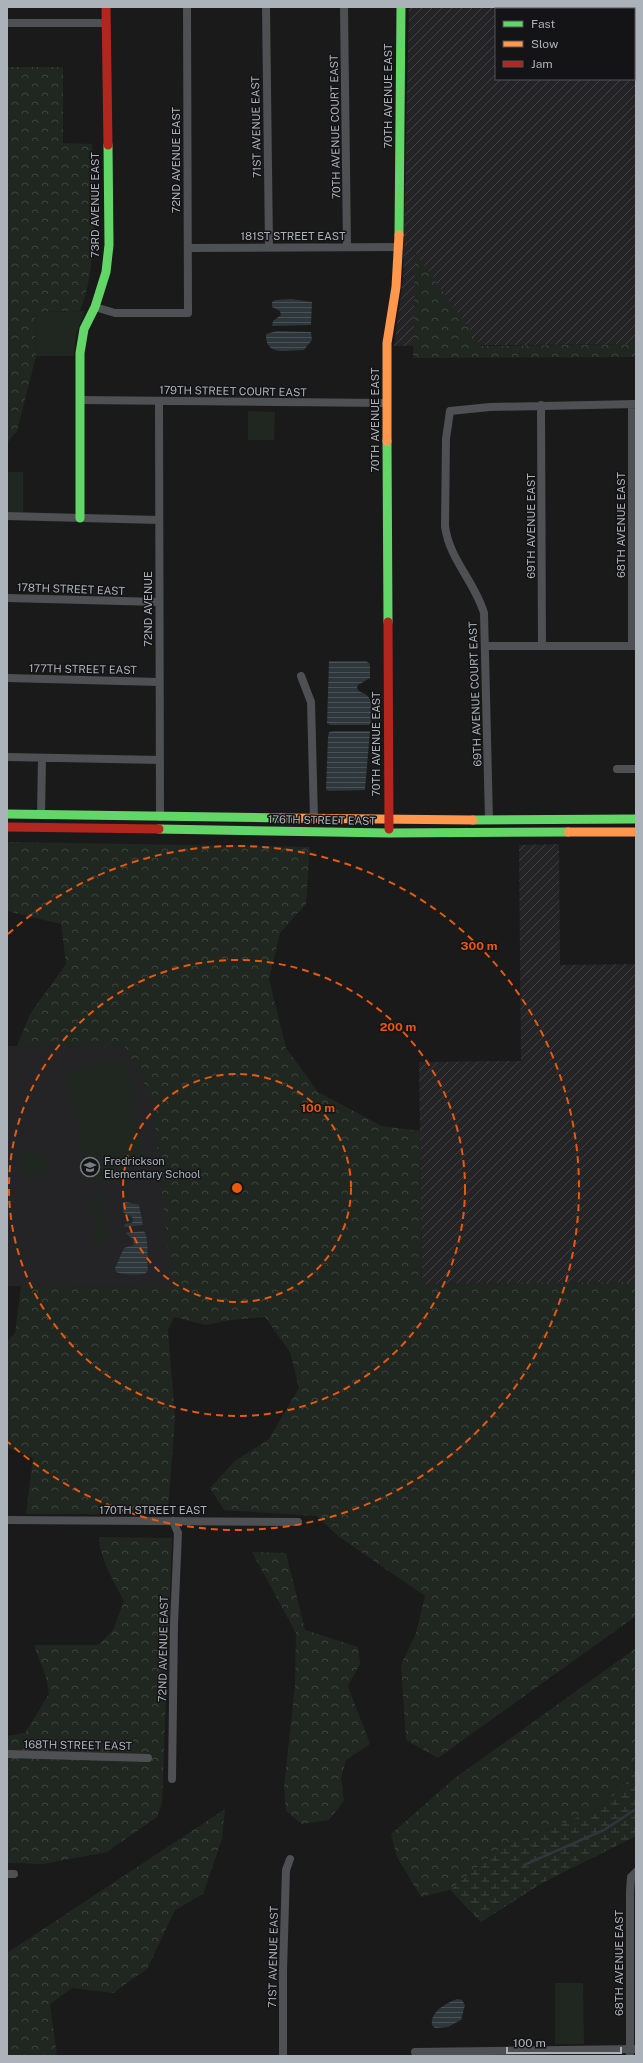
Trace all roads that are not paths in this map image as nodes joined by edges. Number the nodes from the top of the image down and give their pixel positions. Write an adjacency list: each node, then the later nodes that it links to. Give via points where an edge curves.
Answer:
1 (106, 7): 7 (street, 73RD AVENUE EAST)
2 (187, 7): 11 (street, 72ND AVENUE EAST)
3 (266, 7): 8 (street, 71ST AVENUE EAST)
4 (344, 7): 9 (street, 70TH AVENUE COURT EAST)
5 (401, 7): 10 (street, 70TH AVENUE EAST)
6 (7, 23): 7 (street)
7 (106, 23): 12 (street, 73RD AVENUE EAST, via 109,246 106,272)
8 (269, 247): 9 (street, 181ST STREET EAST); 11 (street, 181ST STREET EAST)
9 (347, 247): 10 (street, 181ST STREET EAST)
10 (399, 247): 15 (street, 70TH AVENUE EAST, via 396,287 387,342)
11 (188, 248): 12 (street, 72ND AVENUE EAST, via 188,313 115,313)
12 (95, 307): 13 (street, 73RD AVENUE EAST, via 81,341)
13 (80, 400): 14 (street, 179TH STREET COURT EAST); 19 (street, 73RD AVENUE EAST)
14 (159, 401): 15 (street, 179TH STREET COURT EAST); 20 (street, 72ND AVENUE)
15 (386, 403): 39 (street, 70TH AVENUE EAST)
16 (634, 404): 17 (street); 25 (street, 68TH AVENUE EAST)
17 (541, 405): 23 (street, 69TH AVENUE COURT EAST, via 450,410 446,439 446,539 481,602); 24 (street, 69TH AVENUE EAST)
18 (7, 516): 19 (street)
19 (80, 518): 20 (street)
20 (159, 520): 22 (street, 72ND AVENUE)
21 (7, 598): 22 (street, 178TH STREET EAST)
22 (159, 602): 28 (street, 72ND AVENUE)
23 (486, 646): 24 (street); 40 (street, 69TH AVENUE COURT EAST)
24 (542, 646): 25 (street)
25 (634, 646)
26 (301, 676): 37 (street, via 311,702)
27 (7, 678): 28 (street, 177TH STREET EAST)
28 (159, 682): 31 (street, 72ND AVENUE)
29 (7, 757): 30 (street)
30 (42, 758): 31 (street); 35 (street)
31 (160, 760): 36 (street, 72ND AVENUE)
32 (617, 769): 33 (street)
33 (636, 769)
34 (7, 814): 35 (street, 176TH STREET EAST)
35 (41, 814): 36 (street, 176TH STREET EAST)
36 (160, 817): 37 (street, 176TH STREET EAST)
37 (314, 819): 39 (street, 176TH STREET EAST)
38 (636, 819): 40 (street, 176TH STREET EAST)
39 (389, 820): 40 (street, 176TH STREET EAST); 43 (street, 70TH AVENUE EAST)
40 (489, 820)
41 (7, 827): 43 (street, 176TH STREET EAST)
42 (636, 832): 43 (street, 176TH STREET EAST)
43 (389, 833)
44 (7, 1520): 45 (street, 170TH STREET EAST)
45 (173, 1521): 46 (street, 170TH STREET EAST); 49 (street, 72ND AVENUE EAST, via 178,1533 174,1603)
46 (298, 1522)
47 (7, 1754): 48 (street, 168TH STREET EAST)
48 (148, 1758)
49 (172, 1779)
50 (290, 1859): 54 (street, 71ST AVENUE EAST, via 286,1870)
51 (636, 1872): 52 (street, 68TH AVENUE EAST, via 631,1877 630,1892)
52 (632, 2051): 53 (street)
53 (415, 2052)
54 (283, 2056)

